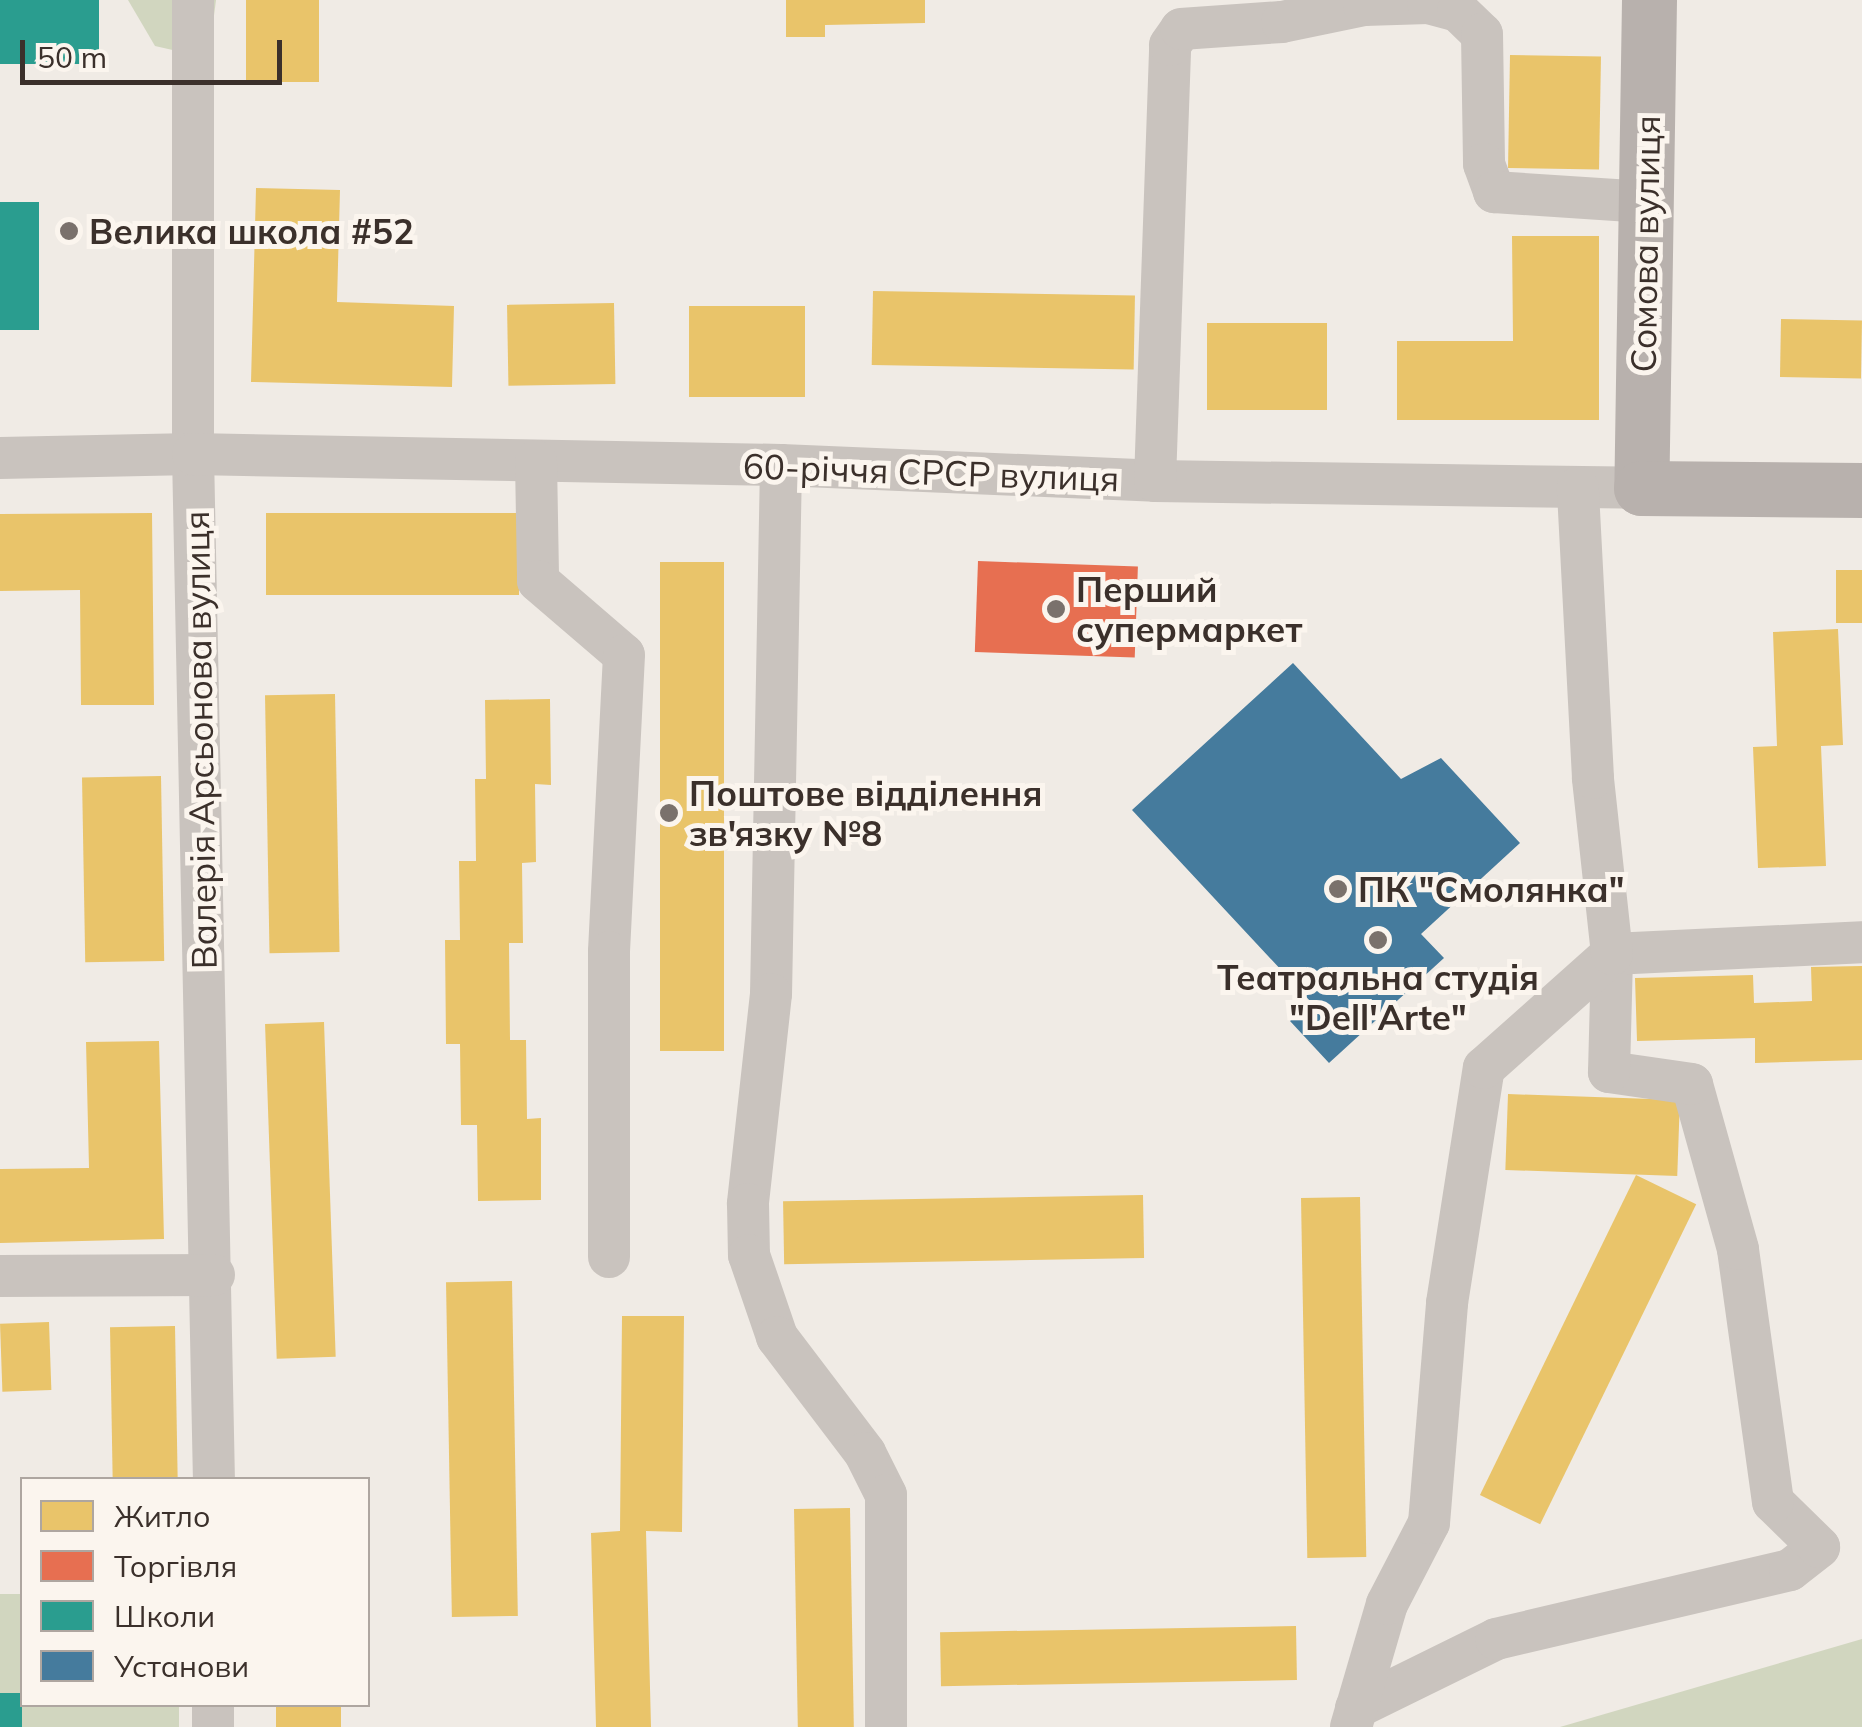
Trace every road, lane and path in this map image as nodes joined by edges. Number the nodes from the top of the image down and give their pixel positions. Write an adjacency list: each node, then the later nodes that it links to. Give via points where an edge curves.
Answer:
1 (192, 0): 5 (street, Валерія Арсьонова вулиця)
2 (1649, 0): 4 (main road, Сомова вулиця)
3 (1176, 14): 4 (street, via 1262,25 1364,5 1458,10 1482,34 1484,164 1494,192); 9 (street)
4 (1646, 202): 11 (main road, Сомова вулиця)
5 (193, 454): 6 (street, 60-річчя СРСР вулиця); 7 (street, 60-річчя СРСР вулиця); 16 (street, Валерія Арсьонова вулиця)
6 (0, 458)
7 (536, 461): 8 (street, 60-річчя СРСР вулиця); 15 (street, via 538,582 624,654 609,952)
8 (780, 465): 9 (street, 60-річчя СРСР вулиця); 20 (street, via 771,994 748,1204 749,1255 776,1337 865,1454 886,1495)
9 (1155, 481): 10 (street, 60-річчя СРСР вулиця)
10 (1578, 487): 11 (street, 60-річчя СРСР вулиця); 14 (street, via 1593,778)
11 (1641, 488): 12 (main road, 60-річчя СРСР вулиця)
12 (1862, 490)
13 (1862, 942): 14 (street)
14 (1612, 954): 19 (street, via 1484,1068 1447,1303 1429,1523 1387,1604); 19 (street, via 1609,1072 1692,1084 1738,1248 1773,1502 1819,1547 1790,1570 1496,1639)
15 (609, 1257)
16 (214, 1275): 17 (street); 18 (street, Валерія Арсьонова вулиця)
17 (0, 1276)
18 (214, 1477)
19 (1353, 1718)
20 (886, 1727)

